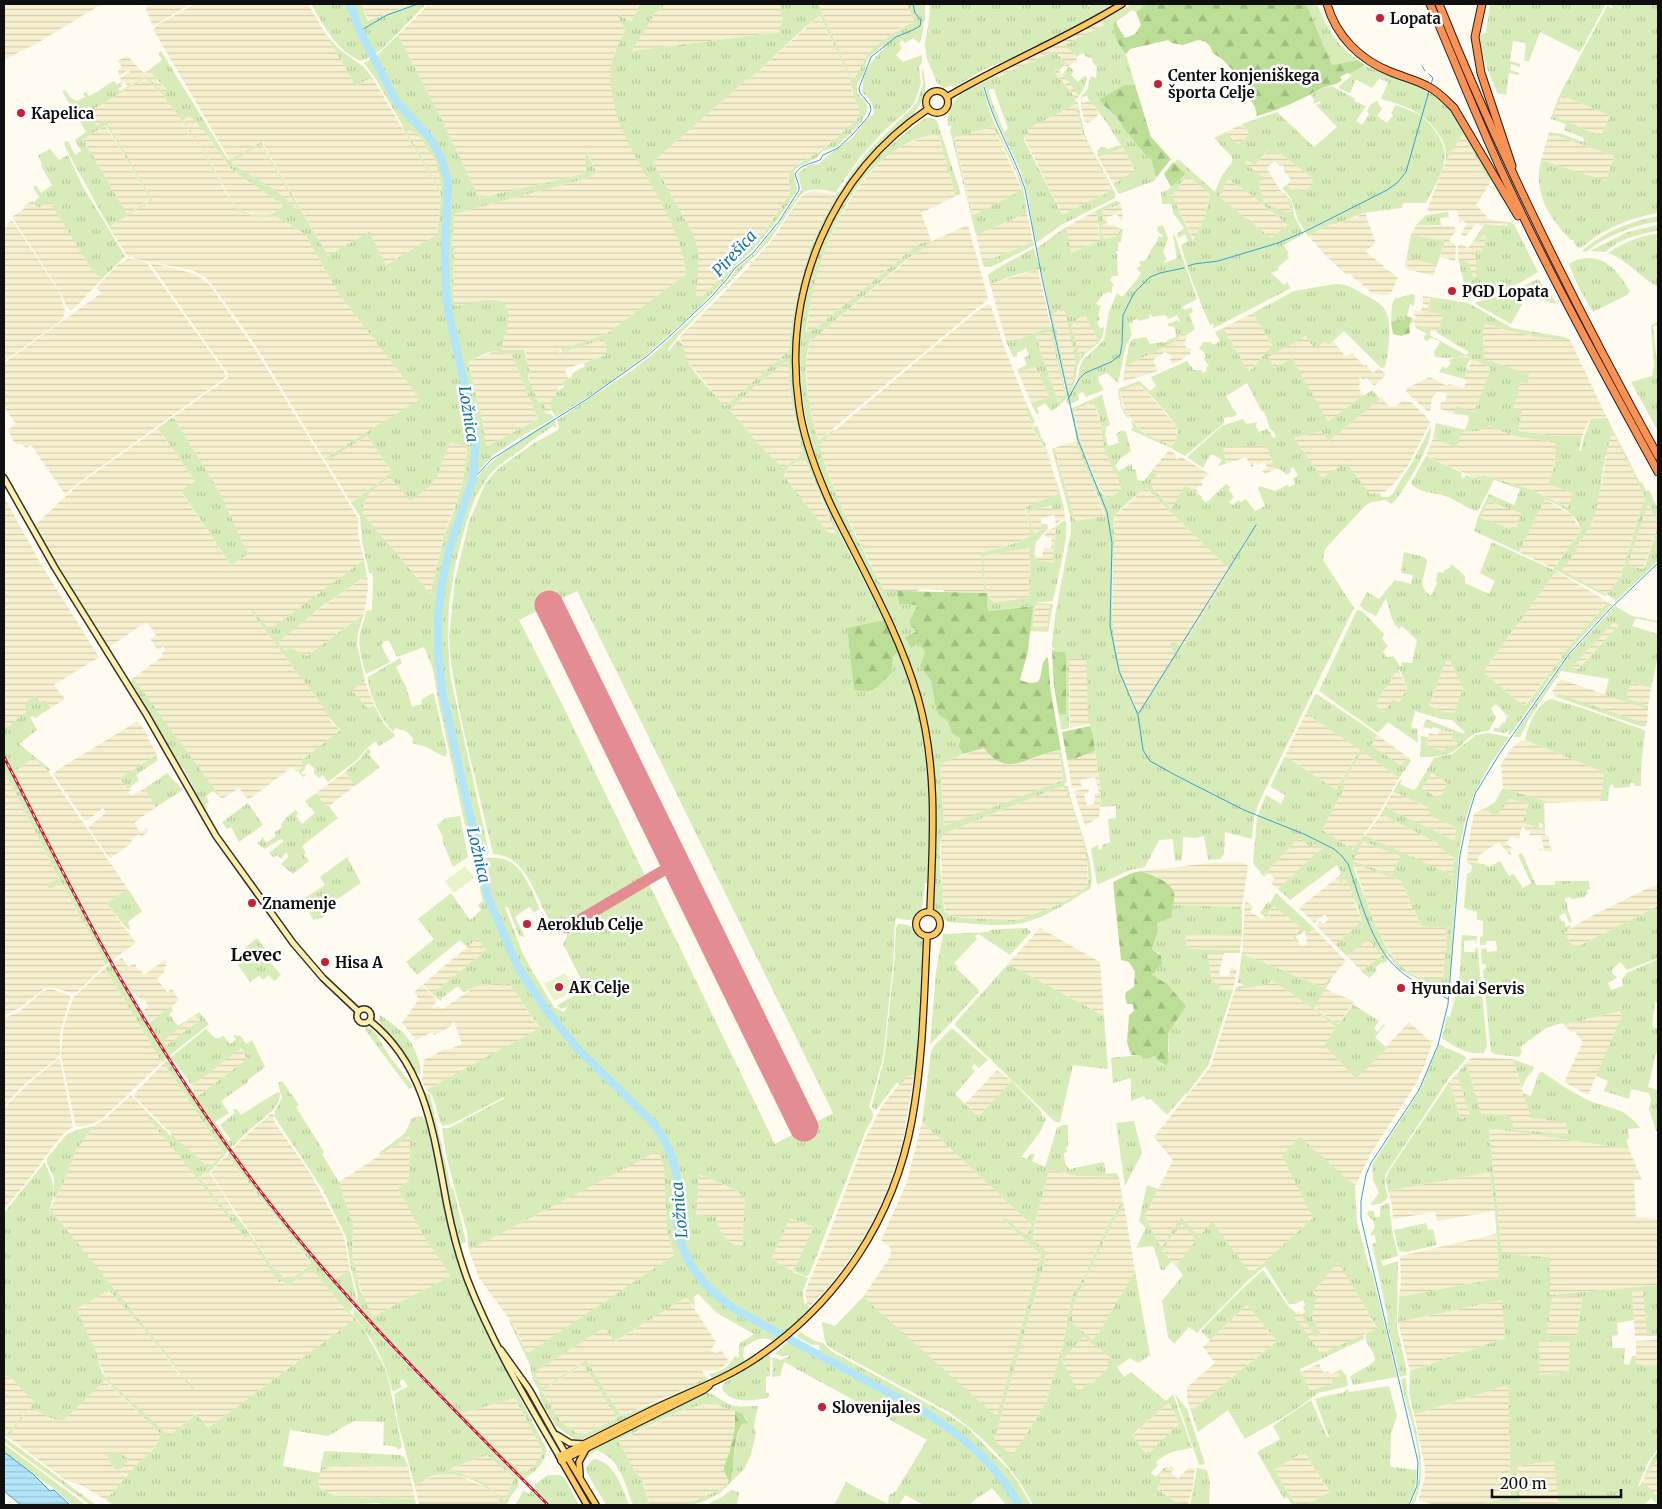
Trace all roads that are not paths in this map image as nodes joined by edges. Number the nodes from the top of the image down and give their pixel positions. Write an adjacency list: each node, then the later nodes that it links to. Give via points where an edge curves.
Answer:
1 (1122, 4): 6 (main road, via 968,83)
2 (1327, 4): 9 (highway, via 1340,32 1359,55 1375,65 1428,86 1454,108 1529,238)
3 (1430, 4): 9 (highway, via 1491,148)
4 (1439, 4): 8 (highway)
5 (1482, 4): 8 (highway, via 1475,37 1481,73)
6 (947, 97): 7 (main road, via 948,102 941,113); 7 (main road, via 939,91 932,92 926,101)
7 (928, 109): 13 (main road, via 900,129 859,171 830,218 805,281 795,374 809,451 827,496 892,627 918,698 926,730 933,794)
8 (1515, 180): 10 (highway, via 1589,330)
9 (1538, 246): 11 (highway)
10 (1658, 456)
11 (1658, 472)
12 (4, 478): 15 (main road, via 54,568 141,706 216,836 292,943)
13 (930, 912): 14 (main road, via 937,916 940,925 935,934); 14 (main road, via 922,913 916,921 917,929)
14 (927, 936): 19 (main road, via 918,1084 912,1120 902,1165 884,1211 861,1253 833,1290 777,1344 704,1390)
15 (358, 1011): 16 (main road, via 369,1010); 16 (main road, via 359,1022)
16 (370, 1021): 17 (main road, via 397,1049 420,1090 429,1114 460,1255)
17 (492, 1334): 18 (main road); 20 (main road, via 498,1350)
18 (553, 1431): 19 (main road, via 566,1442); 20 (main road)
19 (585, 1446): 20 (main road); 21 (main road, via 579,1462)
20 (563, 1457): 21 (main road); 22 (main road)
21 (581, 1479): 23 (main road)
22 (587, 1505)
23 (596, 1505)

